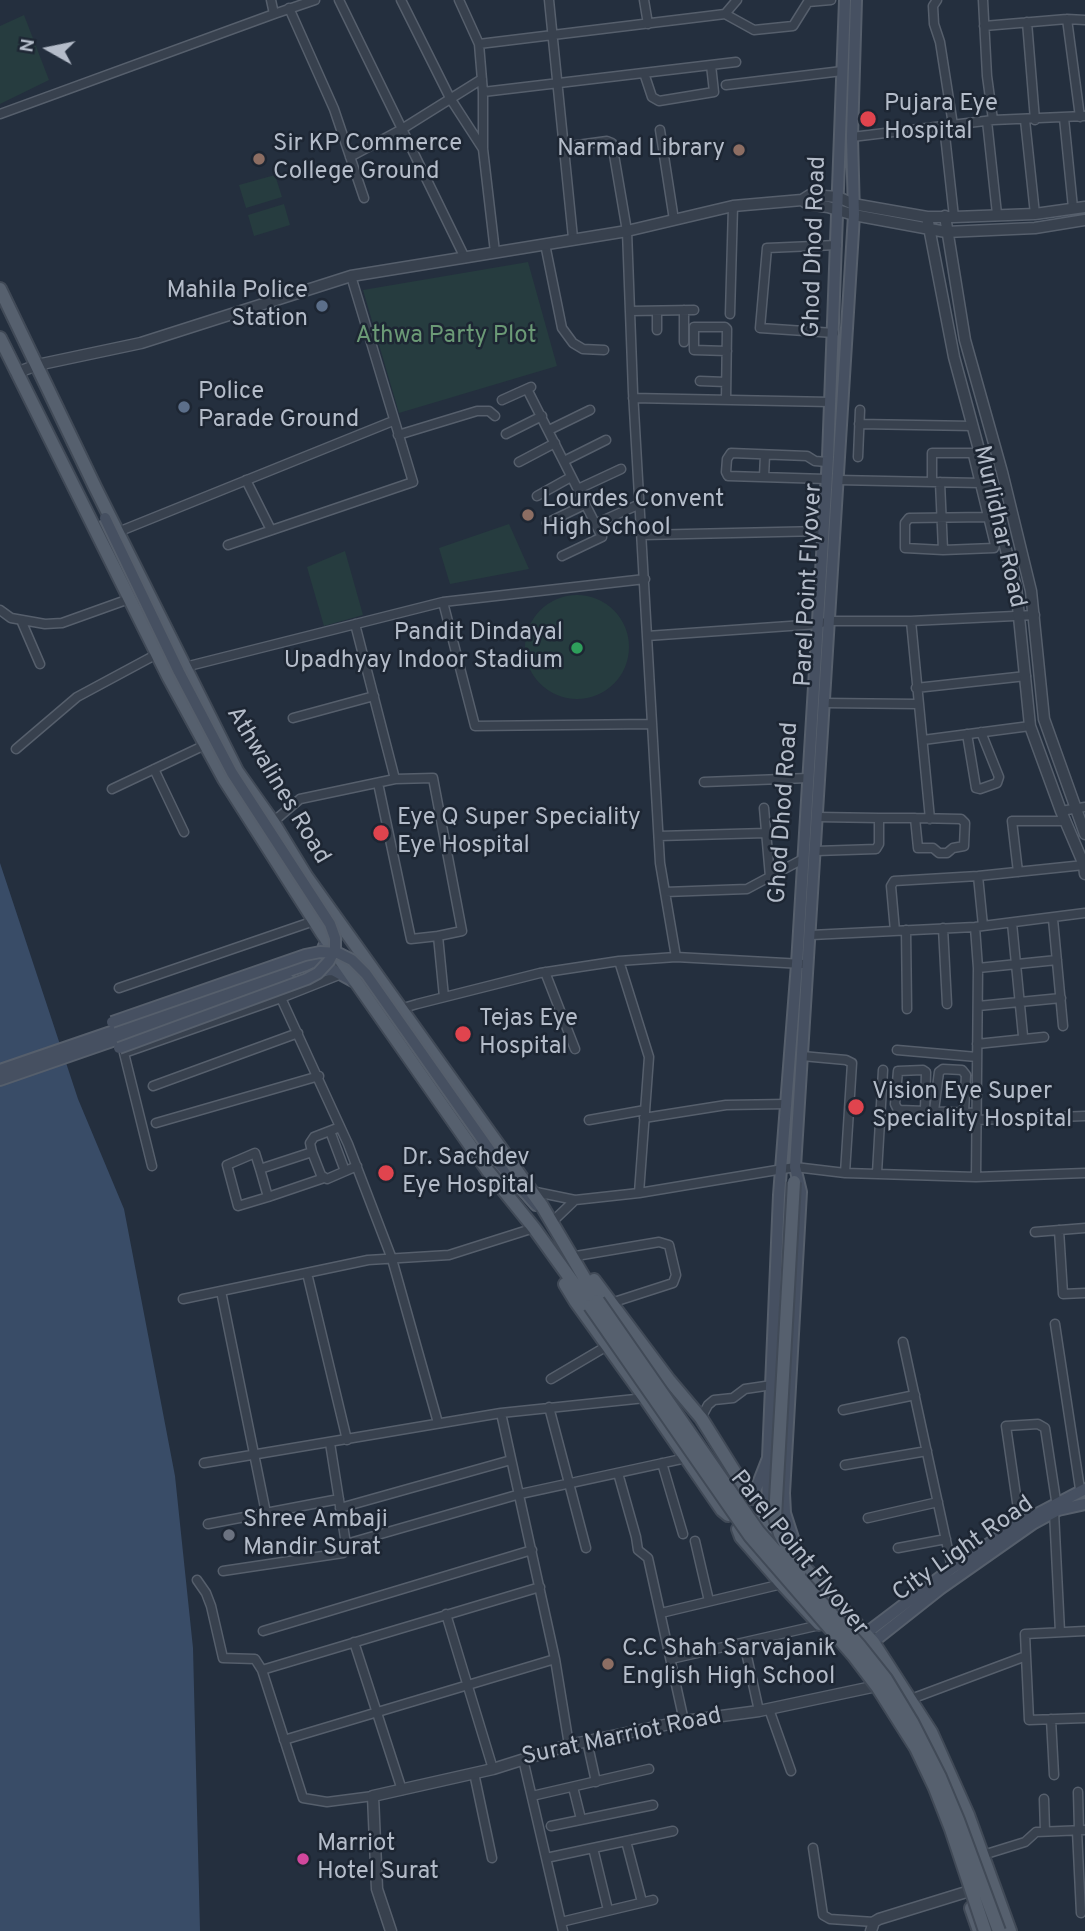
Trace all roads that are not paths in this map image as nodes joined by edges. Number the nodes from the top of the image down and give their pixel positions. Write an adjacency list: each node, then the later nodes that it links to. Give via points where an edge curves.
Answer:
1 (271, 0): 16 (street)
2 (315, 0): 15 (street)
3 (339, 0): 40 (street)
4 (401, 0): 33 (street)
5 (459, 0): 24 (street)
6 (549, 0): 23 (street)
7 (644, 0): 21 (street)
8 (737, 0): 17 (street)
9 (831, 0): 14 (street)
10 (845, 0): 27 (main road, Ghod Dhod Road)
11 (856, 0): 42 (main road, Parel Point Flyover)
12 (937, 0): 39 (street, via 934,24)
13 (983, 0): 22 (street)
14 (806, 1): 17 (street, via 793,26 754,30)
15 (289, 8): 16 (street); 45 (street)
16 (274, 14): 34 (street)
17 (725, 14): 21 (street)
18 (1067, 19): 19 (street); 20 (street); 35 (street)
19 (1085, 20)
20 (1027, 22): 22 (street); 37 (street)
21 (648, 24): 23 (street)
22 (984, 26): 38 (street)
23 (552, 36): 24 (street); 30 (street)
24 (479, 44): 29 (street)
25 (736, 62): 26 (street)
26 (711, 65): 28 (street); 28 (street, via 714,92 659,101 652,97)
27 (842, 71): 31 (street); 46 (main road, Ghod Dhod Road)
28 (644, 73): 30 (street)
29 (482, 79): 32 (street); 33 (street)
30 (557, 84): 32 (street); 43 (street)
31 (726, 85)
32 (483, 92): 44 (street)
33 (450, 98): 40 (street); 44 (street)
34 (0, 114)
35 (1083, 116): 36 (street)
36 (1064, 118): 37 (street); 51 (street)
37 (1030, 120): 38 (street); 55 (street)
38 (990, 121): 39 (street); 54 (street)
39 (949, 125): 42 (street); 57 (street)
40 (402, 130): 45 (street); 67 (street)
41 (660, 130): 58 (street)
42 (852, 137): 52 (main road, Parel Point Flyover)
43 (563, 147): 61 (street, via 612,143); 63 (street)
44 (483, 149): 66 (street)
45 (350, 157): 47 (street)
46 (838, 197): 48 (street, via 810,195); 52 (street); 53 (main road, Ghod Dhod Road)
47 (364, 198)
48 (802, 200): 49 (street); 53 (street)
49 (733, 206): 58 (street); 72 (street)
50 (1085, 207): 51 (street)
51 (1073, 208): 55 (street)
52 (853, 209): 53 (street); 56 (street); 60 (street); 100 (main road, Parel Point Flyover)
53 (839, 210): 65 (main road, Ghod Dhod Road)
54 (997, 214): 55 (street); 57 (street)
55 (1035, 214)
56 (927, 216): 57 (street); 60 (street, Murlidhar Road)
57 (950, 217): 62 (street, Murlidhar Road)
58 (674, 220): 61 (street)
59 (1085, 220): 62 (street, via 1035,228)
60 (929, 228): 62 (street); 95 (street, Murlidhar Road, via 954,357)
61 (627, 231): 63 (street); 70 (street)
62 (946, 232): 135 (street, Murlidhar Road, via 965,340)
63 (573, 238): 64 (street)
64 (545, 244): 66 (street); 77 (street, via 562,328 583,349)
65 (837, 245): 74 (main road, Ghod Dhod Road); 74 (street, via 767,248 760,327)
66 (495, 252): 67 (street)
67 (465, 258): 68 (street)
68 (351, 276): 81 (street, via 141,343); 93 (street)
69 (0, 289): 79 (main road, Athwalines Road)
70 (630, 311): 71 (street); 85 (street)
71 (657, 311): 73 (street); 76 (street, via 689,310)
72 (730, 314)
73 (657, 330)
74 (834, 333): 88 (main road, Ghod Dhod Road)
75 (0, 338): 80 (main road, Athwalines Road)
76 (684, 342)
77 (604, 350)
78 (727, 351): 78 (street, via 726,327 694,327 694,350); 84 (street)
79 (31, 352): 80 (main road); 81 (main road, Athwalines Road)
80 (9, 358): 82 (main road, Athwalines Road)
81 (37, 365): 82 (street); 115 (main road, Athwalines Road)
82 (16, 373): 132 (main road, Athwalines Road)
83 (700, 381): 84 (street)
84 (726, 382): 87 (street)
85 (633, 398): 87 (street); 119 (street)
86 (502, 400): 92 (street, via 529,388)
87 (726, 400): 88 (street)
88 (831, 402): 107 (main road, Ghod Dhod Road)
89 (590, 410): 96 (street)
90 (860, 410): 94 (street)
91 (495, 415): 98 (street, via 477,411)
92 (542, 416): 96 (street); 97 (street)
93 (393, 421): 98 (street); 111 (street)
94 (859, 424): 95 (street); 101 (street)
95 (973, 426): 136 (street, Murlidhar Road, via 1014,575)
96 (549, 430): 102 (street)
97 (506, 434)
98 (398, 435): 124 (street, via 411,483)
99 (606, 440): 105 (street)
100 (840, 442): 101 (street); 112 (main road, Parel Point Flyover)
101 (859, 442): 104 (street)
102 (555, 443): 105 (street); 106 (street)
103 (765, 455): 107 (street, via 807,456); 110 (street); 110 (street, via 731,453 726,472 728,476)
104 (858, 457)
105 (564, 461): 109 (street)
106 (519, 462)
107 (827, 463): 112 (main road, Ghod Dhod Road)
108 (621, 469): 116 (street)
109 (571, 477): 116 (street); 117 (street)
110 (764, 477): 112 (street)
111 (246, 480): 124 (street); 126 (street)
112 (832, 480): 113 (street); 125 (main road, Ghod Dhod Road); 138 (main road, Parel Point Flyover)
113 (936, 482): 114 (street); 114 (street, via 932,453 969,452); 120 (street)
114 (980, 483): 121 (street)
115 (95, 487): 126 (main road, Athwalines Road); 221 (main road, bridge, via 179,672 232,773 330,924 335,949 318,973 307,979 119,1048)
116 (578, 489): 118 (street)
117 (537, 496)
118 (586, 504): 122 (street); 123 (street)
119 (640, 504): 123 (street); 127 (street)
120 (942, 517): 121 (street); 129 (street); 129 (street, via 909,518 904,544 908,549)
121 (988, 517): 129 (street, via 995,545 992,550)
122 (547, 523)
123 (596, 524): 130 (street, via 602,537)
124 (271, 530): 128 (street)
125 (823, 531): 127 (street); 141 (main road, Ghod Dhod Road)
126 (118, 532): 145 (main road, Athwalines Road)
127 (642, 535): 131 (street)
128 (228, 545)
129 (943, 550)
130 (562, 556)
131 (645, 579): 133 (street); 142 (street)
132 (129, 599): 137 (street, via 62,623); 143 (main road, Athwalines Road)
133 (443, 602): 140 (street); 153 (street, via 475,726)
134 (0, 610): 137 (street)
135 (1035, 615): 136 (street); 167 (street, Murlidhar Road, via 1044,719)
136 (1020, 617): 139 (street); 147 (street, Murlidhar Road)
137 (21, 620): 144 (street)
138 (829, 621): 139 (street); 141 (street); 150 (main road, Parel Point Flyover)
139 (911, 621): 148 (street)
140 (355, 624): 145 (street); 149 (street)
141 (818, 624): 142 (street); 161 (main road, Ghod Dhod Road)
142 (647, 636): 153 (street)
143 (157, 654): 146 (main road, Athwalines Road); 159 (street, via 77,697)
144 (40, 664)
145 (185, 668): 146 (street); 174 (main road, Athwalines Road, via 237,771)
146 (166, 672): 158 (main road, Athwalines Road)
147 (1026, 676): 148 (street); 154 (street, Murlidhar Road)
148 (916, 688): 151 (street)
149 (374, 696): 152 (street); 162 (street)
150 (824, 704): 151 (street); 169 (main road, Parel Point Flyover)
151 (917, 704): 157 (street)
152 (293, 718)
153 (651, 724): 178 (street)
154 (1030, 726): 155 (street); 168 (street, Murlidhar Road)
155 (981, 732): 156 (street); 156 (street, via 999,777 997,783 980,789 975,784)
156 (967, 734): 157 (street)
157 (923, 740): 172 (street)
158 (205, 745): 160 (street); 182 (main road, Athwalines Road)
159 (16, 750)
160 (154, 769): 165 (street); 175 (street)
161 (808, 778): 163 (street); 181 (main road, Ghod Dhod Road)
162 (395, 779): 164 (street); 198 (street, via 433,778 462,931)
163 (704, 782)
164 (378, 783): 174 (street, via 300,799); 198 (street, via 411,939)
165 (112, 789)
166 (764, 808): 176 (street)
167 (1080, 808): 168 (street); 177 (street, Murlidhar Road)
168 (1060, 811): 173 (street, Murlidhar Road)
169 (818, 817): 170 (street); 179 (main road, Parel Point Flyover)
170 (878, 818): 171 (street); 179 (street, via 876,849)
171 (915, 818): 172 (street); 172 (street, via 918,848 947,853 964,846 964,820)
172 (930, 818)
173 (1066, 821): 183 (street, Murlidhar Road); 184 (street, via 1012,821)
174 (273, 822): 180 (main road, Athwalines Road)
175 (184, 832)
176 (766, 833): 178 (street); 186 (street)
177 (1085, 834)
178 (659, 836): 187 (street)
179 (816, 851): 197 (main road, Parel Point Flyover)
180 (292, 854): 182 (main road); 214 (main road, Athwalines Road)
181 (803, 859): 186 (street); 202 (main road, Ghod Dhod Road)
182 (278, 863): 190 (main road, Athwalines Road)
183 (1084, 869): 184 (street)
184 (1018, 872): 185 (street)
185 (978, 876): 192 (street); 195 (street, via 894,881)
186 (770, 877): 187 (street, via 740,891)
187 (665, 892): 199 (street)
188 (1085, 913): 189 (street)
189 (1053, 919): 191 (street); 200 (street)
190 (314, 920): 196 (main road, Athwalines Road); 207 (street)
191 (1012, 923): 192 (street); 203 (street)
192 (979, 927): 193 (street); 204 (street)
193 (943, 928): 194 (street); 212 (street)
194 (906, 930): 195 (street); 215 (street)
195 (895, 931): 197 (street)
196 (322, 933): 205 (main road, Athwalines Road); 221 (main road, via 323,952 315,961)
197 (811, 935): 202 (main road, Parel Point Flyover)
198 (438, 936): 208 (street)
199 (676, 957): 201 (street); 202 (street)
200 (1057, 960): 203 (street); 210 (street)
201 (619, 961): 206 (street); 235 (street, via 648,1052)
202 (802, 964): 225 (main road, Parel Point Flyover); 232 (main road, Ghod Dhod Road)
203 (1016, 964): 204 (street); 211 (street)
204 (978, 968): 213 (street)
205 (346, 972): 209 (street); 216 (main road, Athwalines Road); 221 (main road, via 321,969)
206 (545, 972): 208 (street); 223 (street)
207 (119, 988)
208 (444, 997): 214 (street)
209 (281, 998): 218 (street); 243 (street, via 124,1053)
210 (1060, 998): 211 (street); 217 (street)
211 (1020, 1002): 213 (street); 219 (street)
212 (947, 1004)
213 (978, 1006): 222 (street)
214 (400, 1009): 216 (street); 254 (main road, Athwalines Road)
215 (907, 1009)
216 (383, 1021): 260 (main road, Athwalines Road, via 488,1171)
217 (1063, 1026)
218 (298, 1034): 229 (street); 231 (street)
219 (1023, 1036)
220 (1044, 1037): 222 (street)
221 (91, 1044): 227 (main road); 230 (main road); 258 (main road, bridge, via 112,1022 304,955 338,953 366,974 498,1162 537,1207)
222 (977, 1044): 226 (street)
223 (575, 1049)
224 (897, 1050): 226 (street)
225 (802, 1056): 248 (street, via 852,1063); 251 (main road, Parel Point Flyover)
226 (977, 1057): 236 (street)
227 (0, 1070)
228 (883, 1070): 249 (street)
229 (318, 1076): 239 (street); 240 (street)
230 (0, 1080)
231 (153, 1086)
232 (787, 1104): 235 (street); 246 (main road, Ghod Dhod Road)
233 (929, 1111): 233 (street, via 926,1072 898,1071 897,1108); 234 (street); 234 (street, via 943,1069 962,1070 966,1075)
234 (964, 1112): 236 (street)
235 (644, 1114): 238 (street); 255 (street)
236 (976, 1116): 237 (street); 252 (street)
237 (1085, 1116)
238 (589, 1120)
239 (156, 1123)
240 (340, 1127): 241 (street); 244 (street)
241 (330, 1131): 242 (street, via 311,1139); 247 (street)
242 (312, 1152): 245 (street); 253 (street)
243 (152, 1166)
244 (357, 1166): 247 (street); 266 (street)
245 (260, 1169): 256 (street); 256 (street, via 255,1153 229,1162 226,1168 238,1206)
246 (782, 1169): 251 (street); 255 (street); 277 (main road, Ghod Dhod Road)
247 (345, 1171): 253 (street)
248 (845, 1173): 249 (street); 251 (street)
249 (877, 1173): 252 (street)
250 (1085, 1173): 252 (street)
251 (795, 1174): 318 (main road, via 802,1192 783,1493); 324 (main road, bridge, via 775,1517)
252 (976, 1177)
253 (324, 1178): 256 (street)
254 (531, 1191): 257 (street); 258 (main road, Athwalines Road)
255 (639, 1193): 257 (street)
256 (268, 1197)
257 (575, 1200): 259 (street)
258 (544, 1209): 259 (main road, Athwalines Road)
259 (554, 1227): 265 (main road); 271 (main road, Parel Point Flyover)
260 (534, 1228): 264 (main road, Parel Point Flyover); 266 (street, via 449,1255)
261 (1085, 1228): 262 (street)
262 (1059, 1230): 263 (street); 269 (street, via 1063,1294)
263 (1035, 1232)
264 (552, 1254): 271 (main road, Parel Point Flyover); 274 (main road, via 576,1302)
265 (576, 1256): 271 (main road); 271 (street, via 659,1242 669,1245 675,1281)
266 (392, 1259): 267 (street); 284 (street)
267 (307, 1273): 268 (street); 285 (street)
268 (221, 1291): 270 (street); 288 (street)
269 (1085, 1293)
270 (183, 1299)
271 (600, 1303): 276 (main road); 324 (main road, Parel Point Flyover, bridge, via 758,1531); 387 (main road, Parel Point Flyover, bridge, via 750,1536 878,1688 915,1748 935,1788)
272 (1055, 1324): 297 (street)
273 (903, 1342): 278 (street)
274 (607, 1346): 275 (street); 279 (main road)
275 (551, 1379)
276 (669, 1380): 279 (street); 283 (main road)
277 (772, 1385): 283 (street, via 714,1401); 293 (main road, Ghod Dhod Road)
278 (915, 1395): 281 (street); 287 (street)
279 (645, 1398): 280 (street); 289 (main road)
280 (549, 1407): 282 (street); 296 (street)
281 (843, 1410)
282 (501, 1413): 284 (street); 290 (street)
283 (701, 1418): 299 (main road)
284 (438, 1423): 285 (street)
285 (347, 1440): 286 (street)
286 (330, 1443): 288 (street); 301 (street)
287 (927, 1451): 294 (street); 300 (street)
288 (254, 1454): 291 (street); 304 (street)
289 (686, 1458): 292 (street); 305 (main road)
290 (511, 1460): 298 (street); 301 (street)
291 (204, 1463)
292 (662, 1463): 295 (street); 311 (street)
293 (767, 1464): 299 (main road, Ghod Dhod Road); 306 (main road, via 768,1507)
294 (845, 1465)
295 (618, 1472): 296 (street); 326 (street, via 638,1550 649,1558)
296 (569, 1483): 298 (street); 315 (street)
297 (1083, 1489): 303 (main road)
298 (520, 1494): 314 (street); 317 (street)
299 (752, 1498): 305 (main road, via 735,1500); 306 (main road)
300 (938, 1502): 307 (street); 312 (street)
301 (339, 1503): 304 (street); 314 (street)
302 (1085, 1504): 303 (main road, City Light Road)
303 (1056, 1508): 308 (main road); 308 (street, via 1045,1428 1038,1424 1006,1426); 330 (street); 332 (main road, City Light Road)
304 (266, 1513): 309 (street)
305 (728, 1515): 310 (main road)
306 (761, 1515): 310 (main road, via 752,1529); 318 (main road)
307 (868, 1518)
308 (1020, 1523): 319 (main road)
309 (208, 1524)
310 (738, 1529): 323 (main road)
311 (683, 1534)
312 (946, 1539): 316 (street); 319 (street)
313 (695, 1541): 325 (street)
314 (346, 1544): 320 (street, via 343,1553)
315 (586, 1548)
316 (898, 1548)
317 (532, 1550): 322 (street); 329 (street)
318 (801, 1563): 323 (main road); 332 (main road)
319 (952, 1568): 332 (main road)
320 (223, 1572)
321 (197, 1580): 339 (street, via 211,1606 223,1658 255,1659)
322 (540, 1587): 327 (street); 337 (street)
323 (785, 1588): 325 (street); 328 (main road)
324 (812, 1592): 388 (main road, Parel Point Flyover, bridge, via 886,1679 912,1722 958,1819)
325 (709, 1601): 326 (street)
326 (661, 1613): 338 (street)
327 (446, 1614): 333 (street); 340 (street)
328 (820, 1625): 334 (street); 335 (main road)
329 (263, 1630)
330 (1060, 1632): 331 (street); 336 (street, via 1025,1634)
331 (1085, 1634)
332 (869, 1637): 335 (main road); 342 (main road)
333 (354, 1642): 339 (street); 344 (street)
334 (744, 1643): 338 (street); 343 (street)
335 (846, 1656): 341 (main road)
336 (1026, 1656): 342 (street); 346 (street, via 1028,1720)
337 (555, 1659): 340 (street); 350 (street)
338 (671, 1659): 347 (street)
339 (262, 1670): 348 (street)
340 (467, 1685): 344 (street); 352 (street)
341 (872, 1687): 343 (street, Surat Marriot Road); 378 (main road, via 919,1765 945,1824)
342 (911, 1699): 373 (main road, via 932,1732)
343 (764, 1710): 347 (street, Surat Marriot Road); 354 (street)
344 (377, 1713): 348 (street); 359 (street)
345 (1085, 1717): 346 (street)
346 (1051, 1719): 356 (street)
347 (684, 1721): 349 (street, Surat Marriot Road)
348 (284, 1740): 361 (street, via 303,1798 327,1802)
349 (587, 1741): 350 (street, Surat Marriot Road); 357 (street)
350 (569, 1745): 351 (street, Surat Marriot Road)
351 (523, 1759): 352 (street, Surat Marriot Road); 362 (street)
352 (493, 1769): 355 (street, Surat Marriot Road)
353 (649, 1769): 357 (street)
354 (790, 1771)
355 (474, 1773): 359 (street, Surat Marriot Road); 374 (street)
356 (1054, 1775)
357 (596, 1782): 358 (street)
358 (573, 1787): 362 (street); 365 (street)
359 (402, 1790): 361 (street, Surat Marriot Road)
360 (1078, 1792): 367 (street)
361 (373, 1796): 385 (street, via 377,1889)
362 (532, 1796): 375 (street)
363 (1044, 1799): 369 (street)
364 (653, 1805): 365 (street)
365 (581, 1819): 366 (street)
366 (551, 1826)
367 (1080, 1830): 369 (street); 376 (street)
368 (673, 1831): 370 (street)
369 (1045, 1831): 373 (street)
370 (626, 1841): 372 (street); 380 (street)
371 (813, 1847): 384 (street, via 823,1915)
372 (593, 1848): 375 (street); 381 (street)
373 (983, 1855): 377 (main road)
374 (492, 1858)
375 (546, 1858): 383 (street)
376 (1082, 1877): 382 (street)
377 (993, 1884): 378 (street); 389 (main road)
378 (966, 1893): 384 (street); 386 (main road)
379 (653, 1900): 380 (street)
380 (642, 1902): 381 (street)
381 (608, 1910): 383 (street)
382 (1081, 1913)
383 (562, 1926)
384 (873, 1926)
385 (391, 1931)
386 (978, 1931)
387 (985, 1931)
388 (999, 1931)
389 (1010, 1931)

